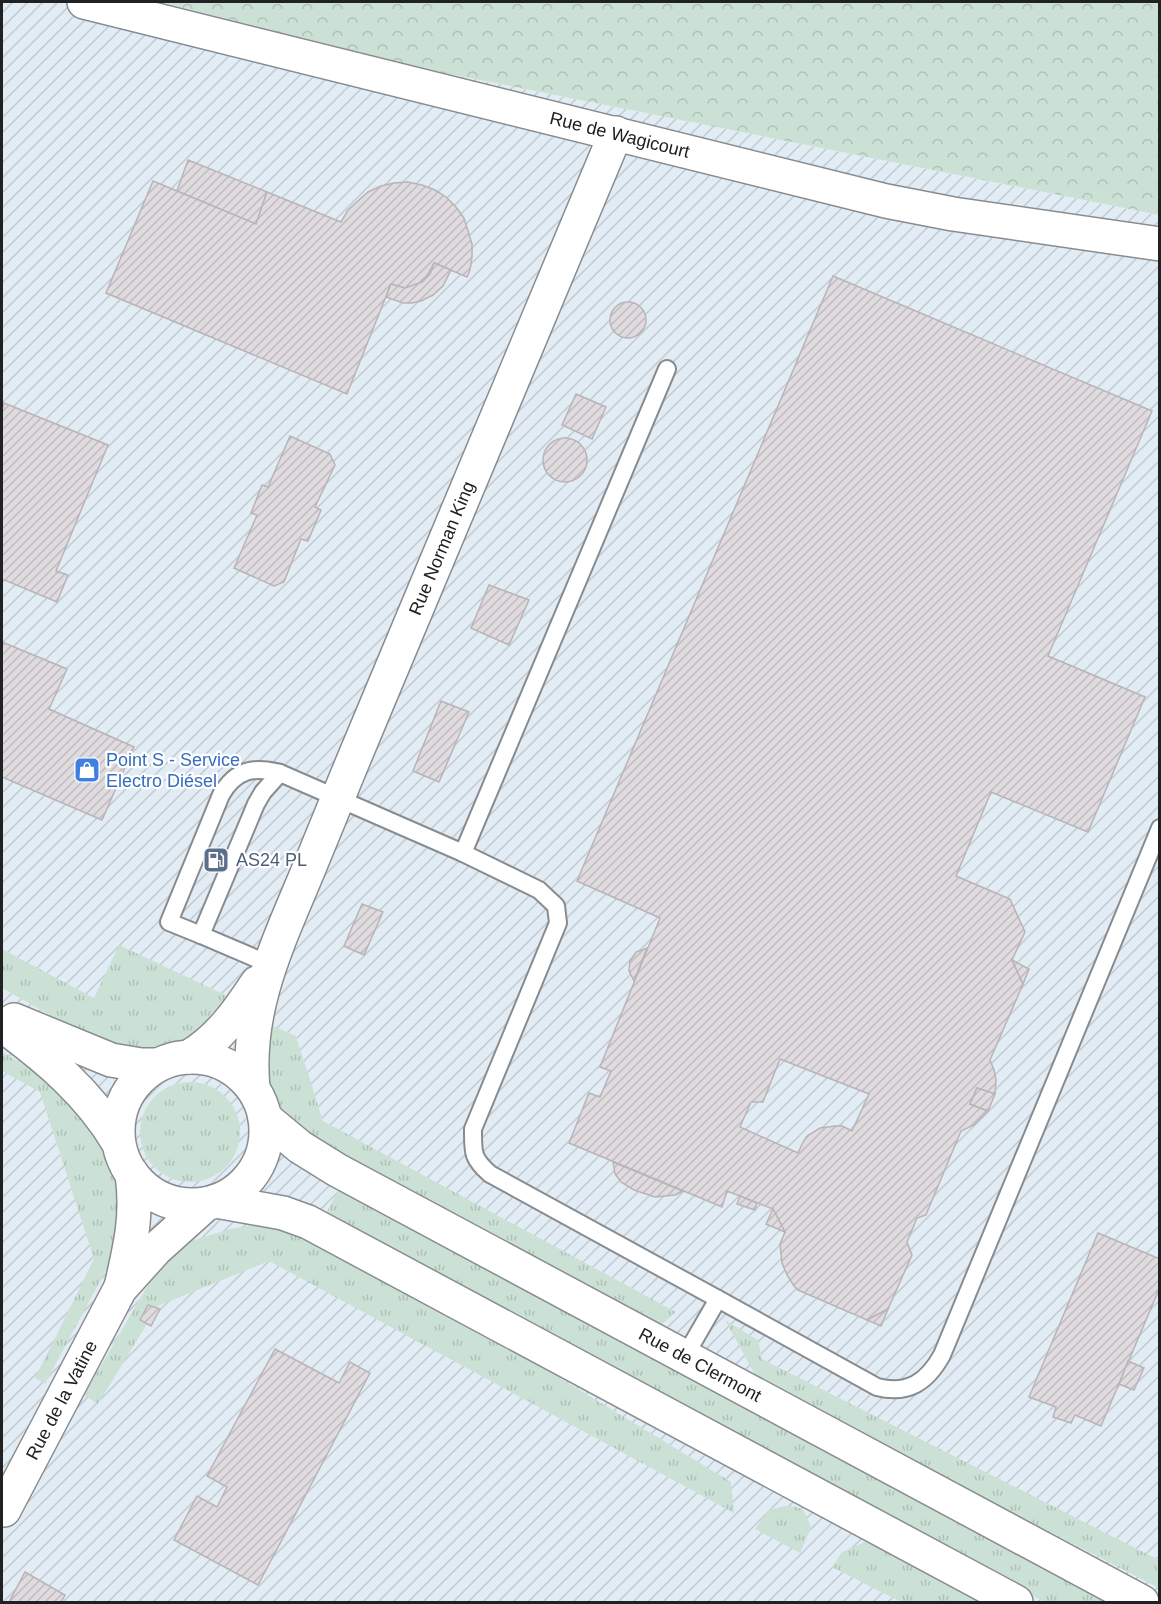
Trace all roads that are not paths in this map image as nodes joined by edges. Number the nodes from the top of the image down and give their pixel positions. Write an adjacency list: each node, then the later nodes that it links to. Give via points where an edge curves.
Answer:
1 (84, 2): 2 (street, Rue de Wagicourt)
2 (616, 133): 3 (street, Rue de Wagicourt, via 912,207); 6 (street, Rue Norman King)
3 (1160, 244)
4 (667, 369): 8 (lane)
5 (280, 773): 6 (lane); 9 (lane, via 256,804); 9 (lane, via 244,772 221,795 169,922)
6 (337, 798): 8 (lane); 10 (street, Rue Norman King)
7 (1160, 828): 21 (lane, via 942,1355 928,1376 898,1390 877,1387)
8 (463, 853): 21 (lane, via 539,891 556,906 558,923 473,1130 473,1150 479,1164 490,1174)
9 (201, 935): 10 (lane)
10 (269, 964): 13 (street, Rue Norman King, via 228,1024); 15 (street, Rue Norman King, via 254,1028)
11 (2, 1015): 14 (street, via 111,1060)
12 (2, 1025): 17 (street, via 69,1080 100,1113)
13 (189, 1057): 14 (street); 15 (street, via 220,1062)
14 (157, 1065): 17 (street, via 134,1084 123,1102)
15 (253, 1088): 16 (street)
16 (265, 1118): 19 (street, via 264,1149 256,1169 234,1192); 22 (street, Rue de Clermont, via 300,1147 337,1170)
17 (118, 1142): 18 (street)
18 (132, 1174): 19 (street, via 146,1190 165,1200 185,1205); 20 (street, Rue de la Vatine, via 134,1223)
19 (211, 1202): 20 (street, Rue de la Vatine, via 156,1249); 24 (street, via 283,1213 308,1222)
20 (120, 1289): 23 (street, Rue de la Vatine)
21 (718, 1299): 22 (lane)
22 (685, 1356): 25 (street, Rue de Clermont)
23 (4, 1510)
24 (1016, 1602)
25 (1142, 1602)

